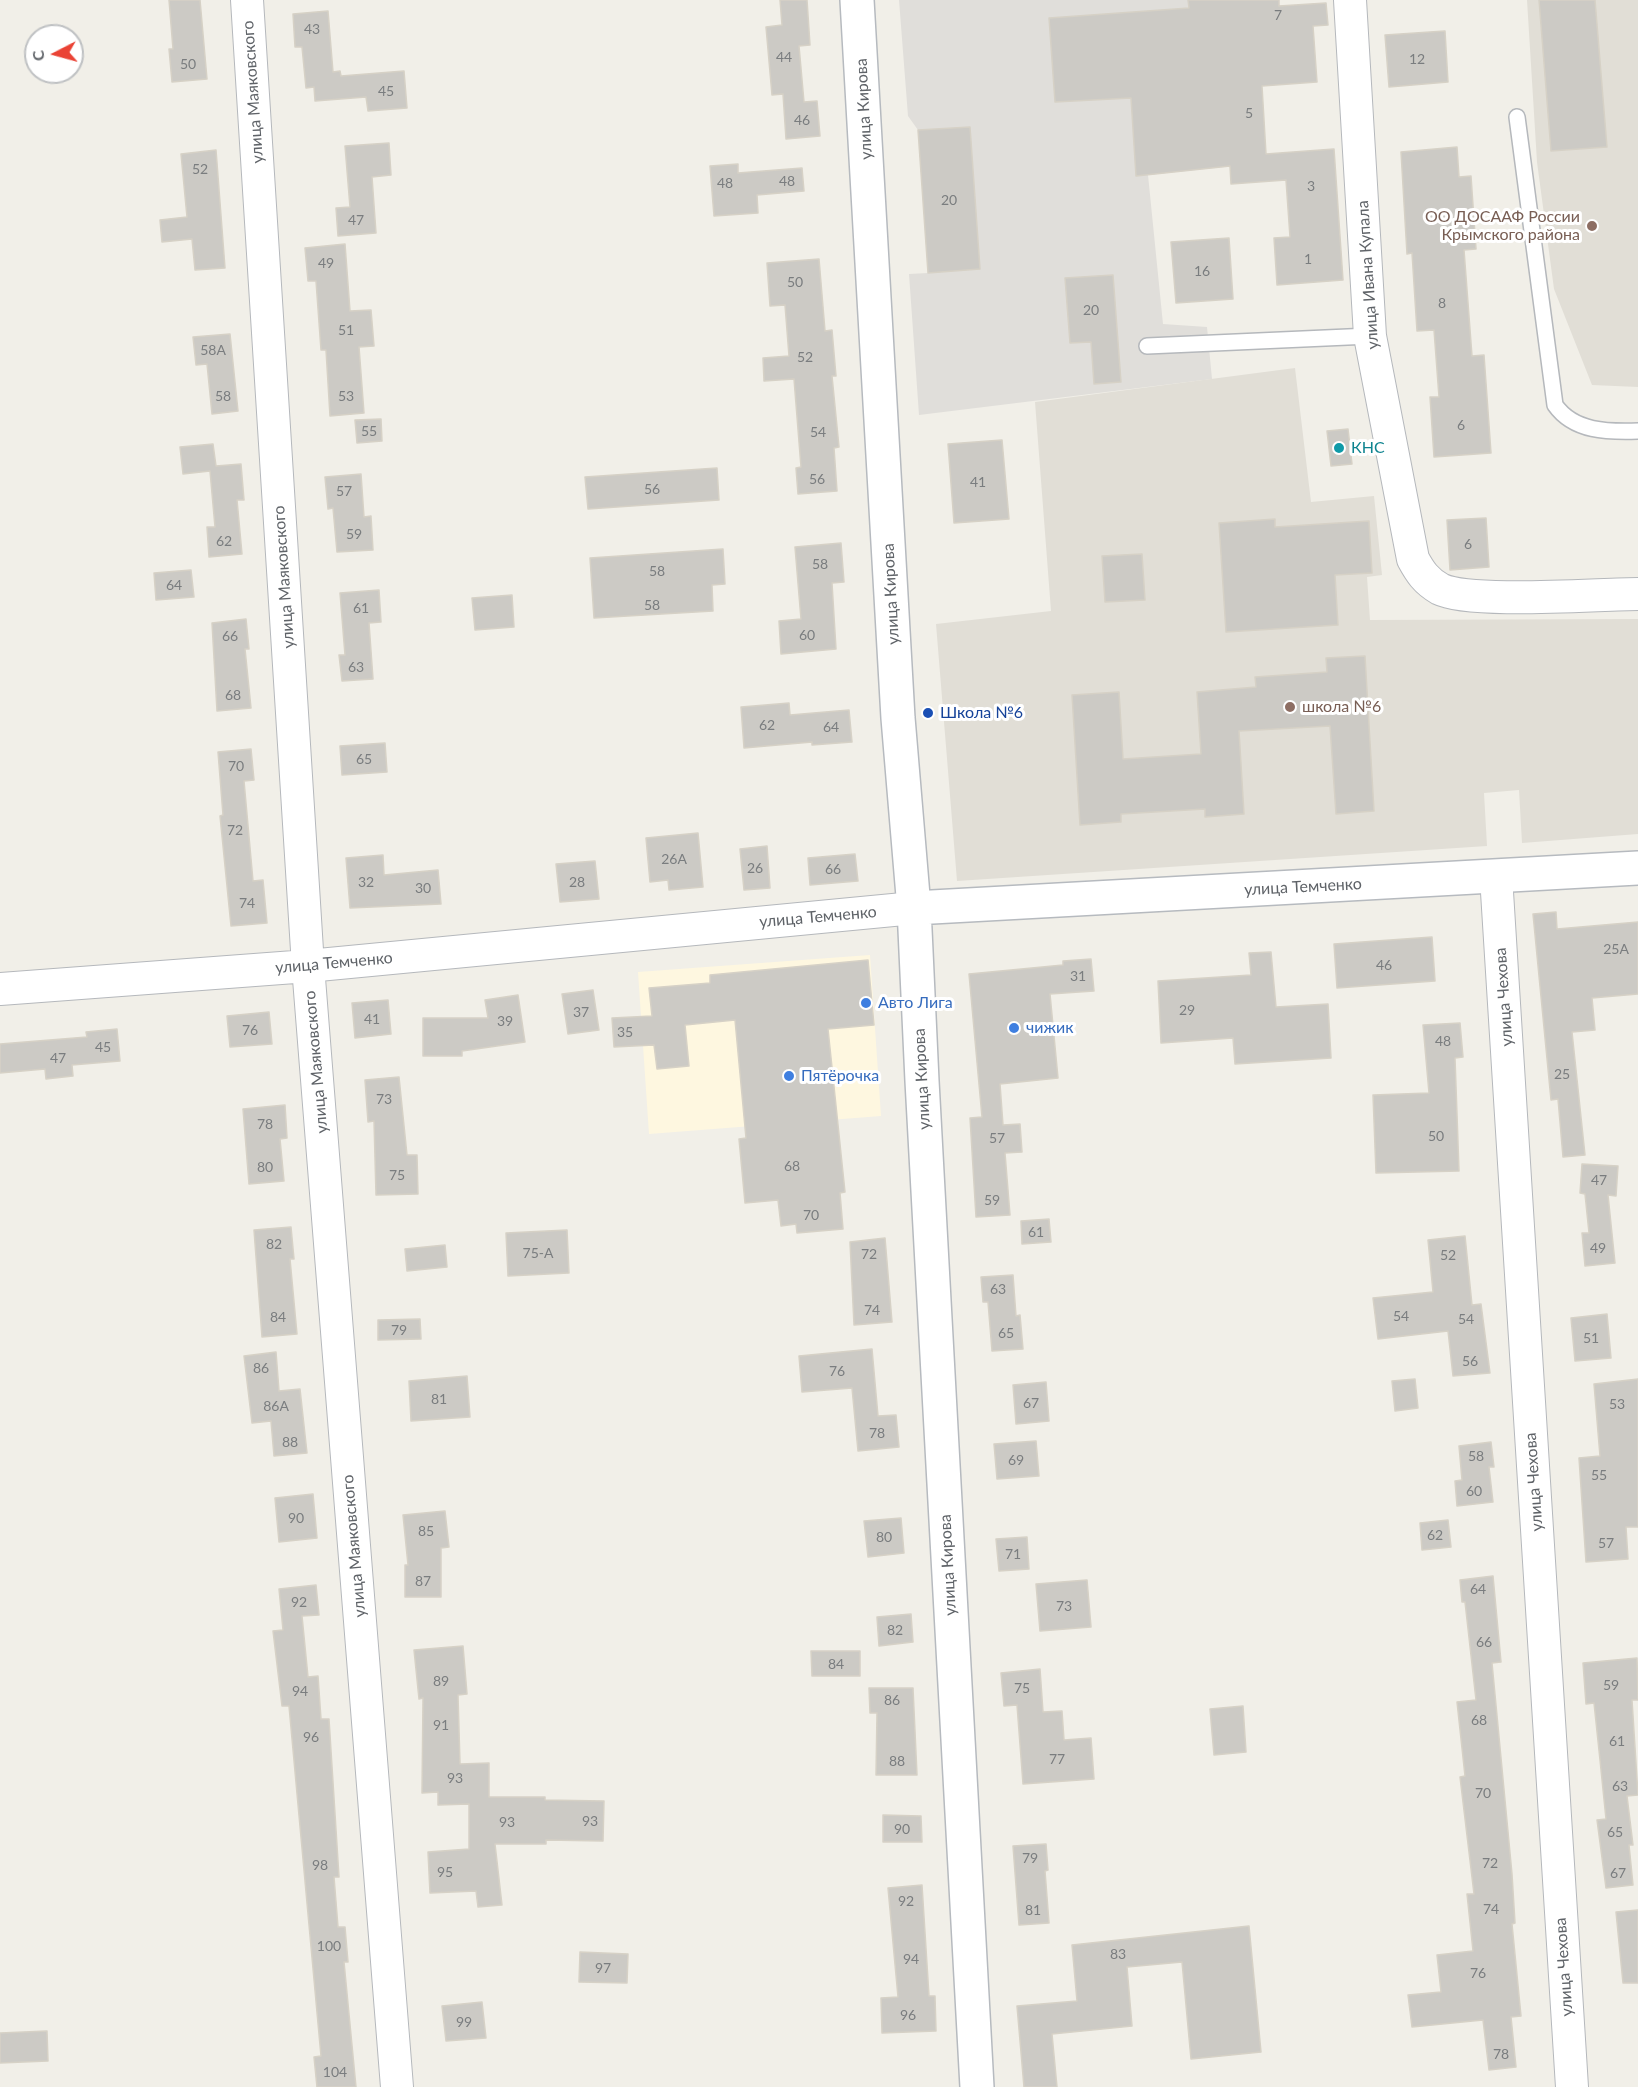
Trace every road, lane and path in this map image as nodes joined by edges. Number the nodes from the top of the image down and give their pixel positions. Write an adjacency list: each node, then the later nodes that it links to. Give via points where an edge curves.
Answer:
1 (247, 0): 12 (street, улица Маяковского)
2 (857, 0): 11 (main road, улица Кирова, via 898,718)
3 (1350, 0): 5 (street, улица Ивана Купала)
4 (1517, 117): 7 (lane, via 1555,405 1563,417 1588,429)
5 (1370, 336): 6 (lane); 8 (street, улица Ивана Купала, via 1413,559 1424,578 1442,590 1480,596)
6 (1147, 346)
7 (1638, 431)
8 (1638, 594)
9 (1638, 868): 10 (main road, улица Темченко)
10 (1496, 876): 11 (main road, улица Темченко); 16 (street, улица Чехова)
11 (914, 908): 12 (street, улица Темченко); 15 (main road, улица Кирова)
12 (308, 966): 13 (street, улица Темченко); 14 (street, улица Маяковского)
13 (0, 989)
14 (397, 2087)
15 (977, 2087)
16 (1572, 2087)

